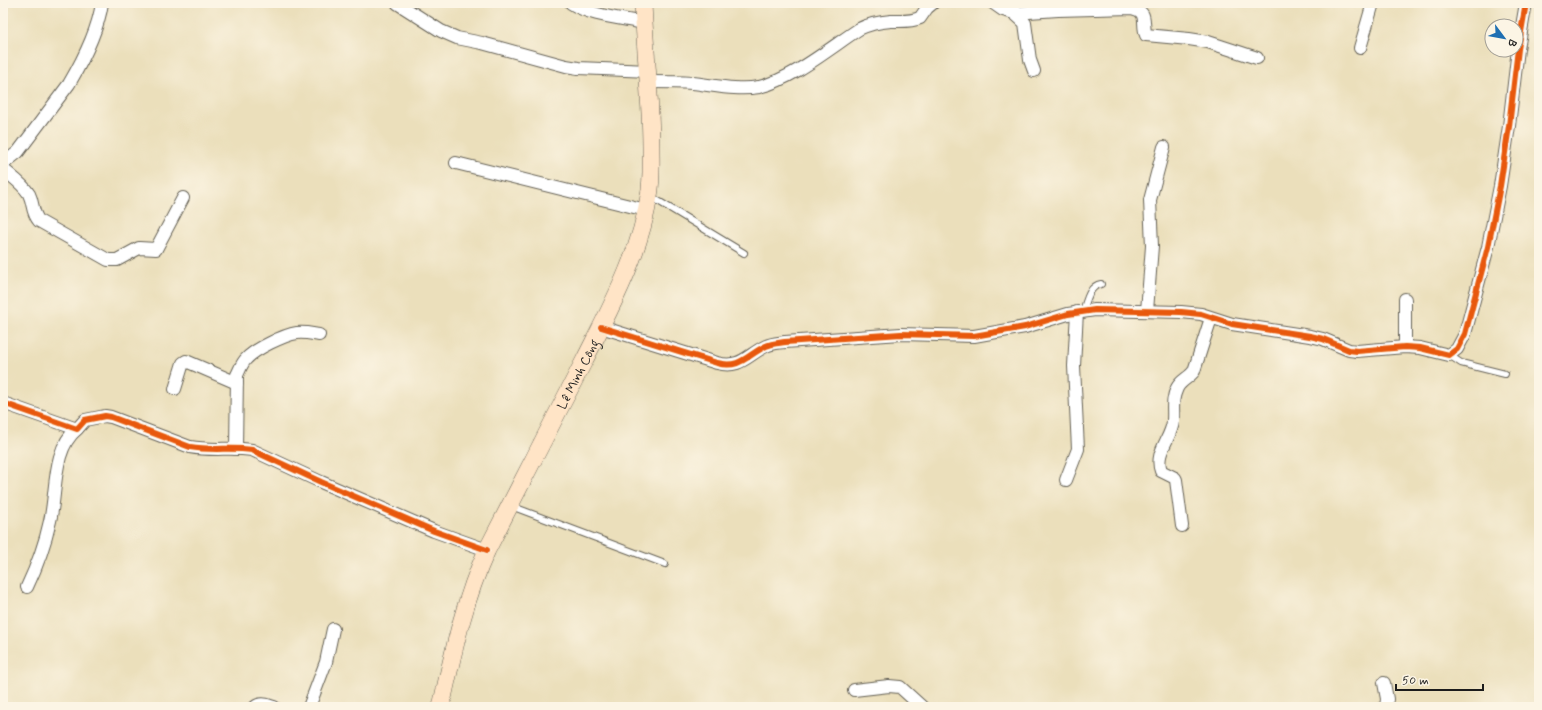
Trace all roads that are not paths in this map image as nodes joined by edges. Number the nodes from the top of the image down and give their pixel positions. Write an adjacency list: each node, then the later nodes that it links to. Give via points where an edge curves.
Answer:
1 (102, 3): 17 (street, via 91,40 76,73 18,152)
2 (397, 3): 14 (street, via 441,31 457,38 566,66)
3 (571, 3): 10 (street, via 588,12)
4 (643, 3): 10 (main road, Lê Minh Công)
5 (933, 3): 14 (street, via 920,18 912,21 878,22 859,29 796,71 759,87 730,87)
6 (993, 3): 9 (street, via 1003,10)
7 (1373, 3): 11 (street)
8 (1526, 3): 30 (street, via 1500,186 1488,247 1465,334 1457,349)
9 (1014, 13): 12 (street, via 1131,8 1141,12 1144,17 1146,35 1208,42); 13 (street, via 1025,23)
10 (644, 22): 14 (main road, Lê Minh Công)
11 (1360, 48)
12 (1257, 58)
13 (1034, 71)
14 (649, 76): 20 (main road, Lê Minh Công, via 651,171)
15 (1164, 147): 25 (street, via 1150,200 1152,246)
16 (456, 163): 20 (street)
17 (3, 164)
18 (3, 169): 19 (street, via 27,191 32,202 32,210 39,221 108,260 117,260 138,248 156,249)
19 (183, 198)
20 (648, 203): 21 (lane); 27 (main road, Lê Minh Công, via 636,246)
21 (744, 254)
22 (1101, 284): 24 (lane, via 1092,288)
23 (1405, 299): 29 (street)
24 (1080, 311): 25 (street); 27 (street, via 1025,327 974,336 901,334 780,342 768,345 732,365 717,363); 37 (street, via 1074,366 1078,449)
25 (1147, 311): 26 (street, via 1201,314)
26 (1211, 318): 29 (street, via 1232,324 1324,339 1349,350); 39 (street, via 1194,371 1177,387 1172,404 1173,421 1159,459 1161,470 1176,480)
27 (601, 327): 38 (main road, Lê Minh Công)
28 (319, 335): 32 (street, via 295,333 255,352 241,366)
29 (1404, 347): 30 (street)
30 (1449, 354): 31 (lane, via 1461,363)
31 (1505, 374)
32 (237, 383): 33 (street, via 186,361 182,363); 36 (street)
33 (175, 389)
34 (3, 403): 35 (street)
35 (77, 429): 36 (street, via 85,420 105,416 190,447); 42 (street, via 60,454 50,520 38,562)
36 (236, 449): 40 (street, via 261,453 427,528)
37 (1066, 480)
38 (510, 505): 40 (main road, Lê Minh Công); 41 (lane)
39 (1182, 526)
40 (487, 550): 49 (main road, Lê Minh Công, via 468,597)
41 (665, 564)
42 (27, 587)
43 (333, 629): 48 (street, via 326,662)
44 (1384, 683): 51 (street)
45 (854, 690): 50 (street, via 900,687)
46 (255, 707): 47 (street, via 265,704)
47 (274, 707)
48 (309, 707)
49 (441, 707)
50 (922, 707)
51 (1386, 707)

